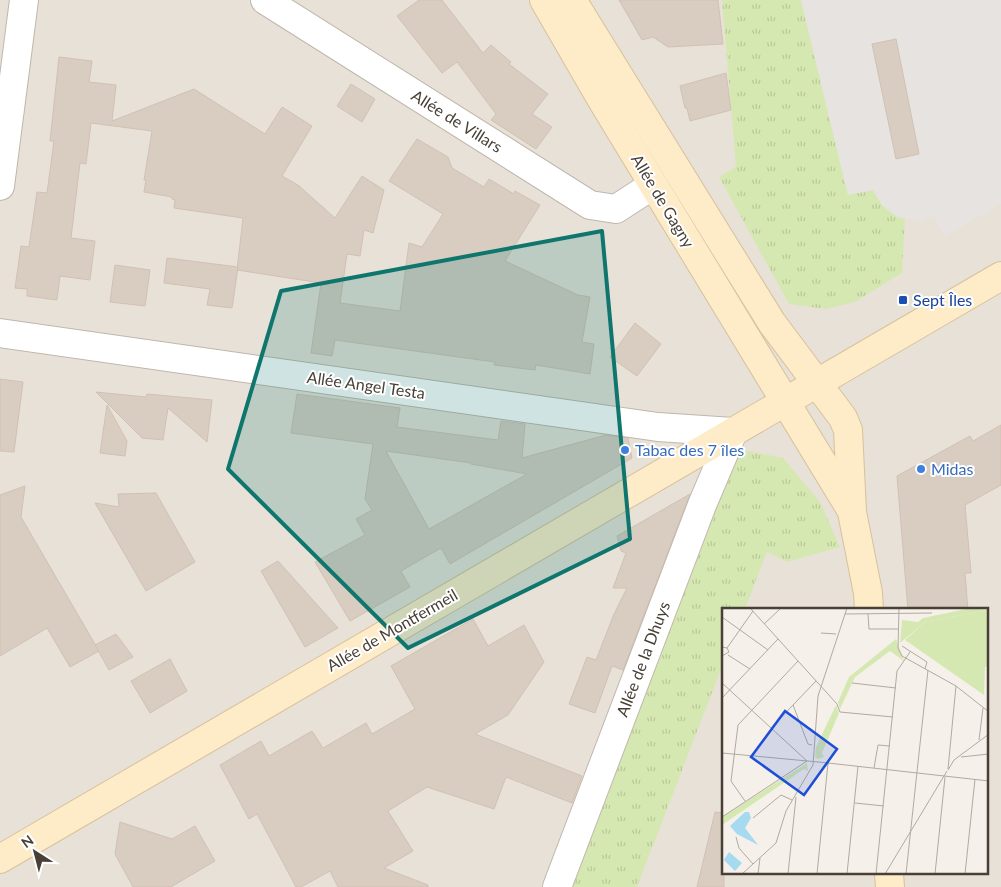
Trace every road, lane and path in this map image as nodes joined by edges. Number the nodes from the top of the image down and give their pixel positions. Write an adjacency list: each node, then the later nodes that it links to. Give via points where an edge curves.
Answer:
1 (24, 0): 6 (street)
2 (265, 0): 5 (street, Allée de Villars, via 590,205 616,209)
3 (544, 0): 5 (main road, Allée de Gagny)
4 (572, 0): 9 (main road, Allée de Gagny, via 772,322)
5 (653, 185): 10 (main road, Allée de Gagny)
6 (0, 186)
7 (1001, 276): 9 (main road, Allée de Montfermeil)
8 (0, 333): 11 (street, Allée Angel Testa, via 658,427)
9 (817, 383): 10 (main road, Allée de Montfermeil); 12 (main road, Allée de Gagny, via 848,430)
10 (784, 402): 11 (main road, Allée de Montfermeil); 12 (main road, Allée de Gagny)
11 (732, 432): 14 (main road, Allée de Montfermeil); 16 (street, Allée de la Dhuys)
12 (852, 512): 13 (main road)
13 (869, 608)
14 (0, 858)
15 (889, 874): 17 (main road)
16 (557, 887)
17 (890, 887)

